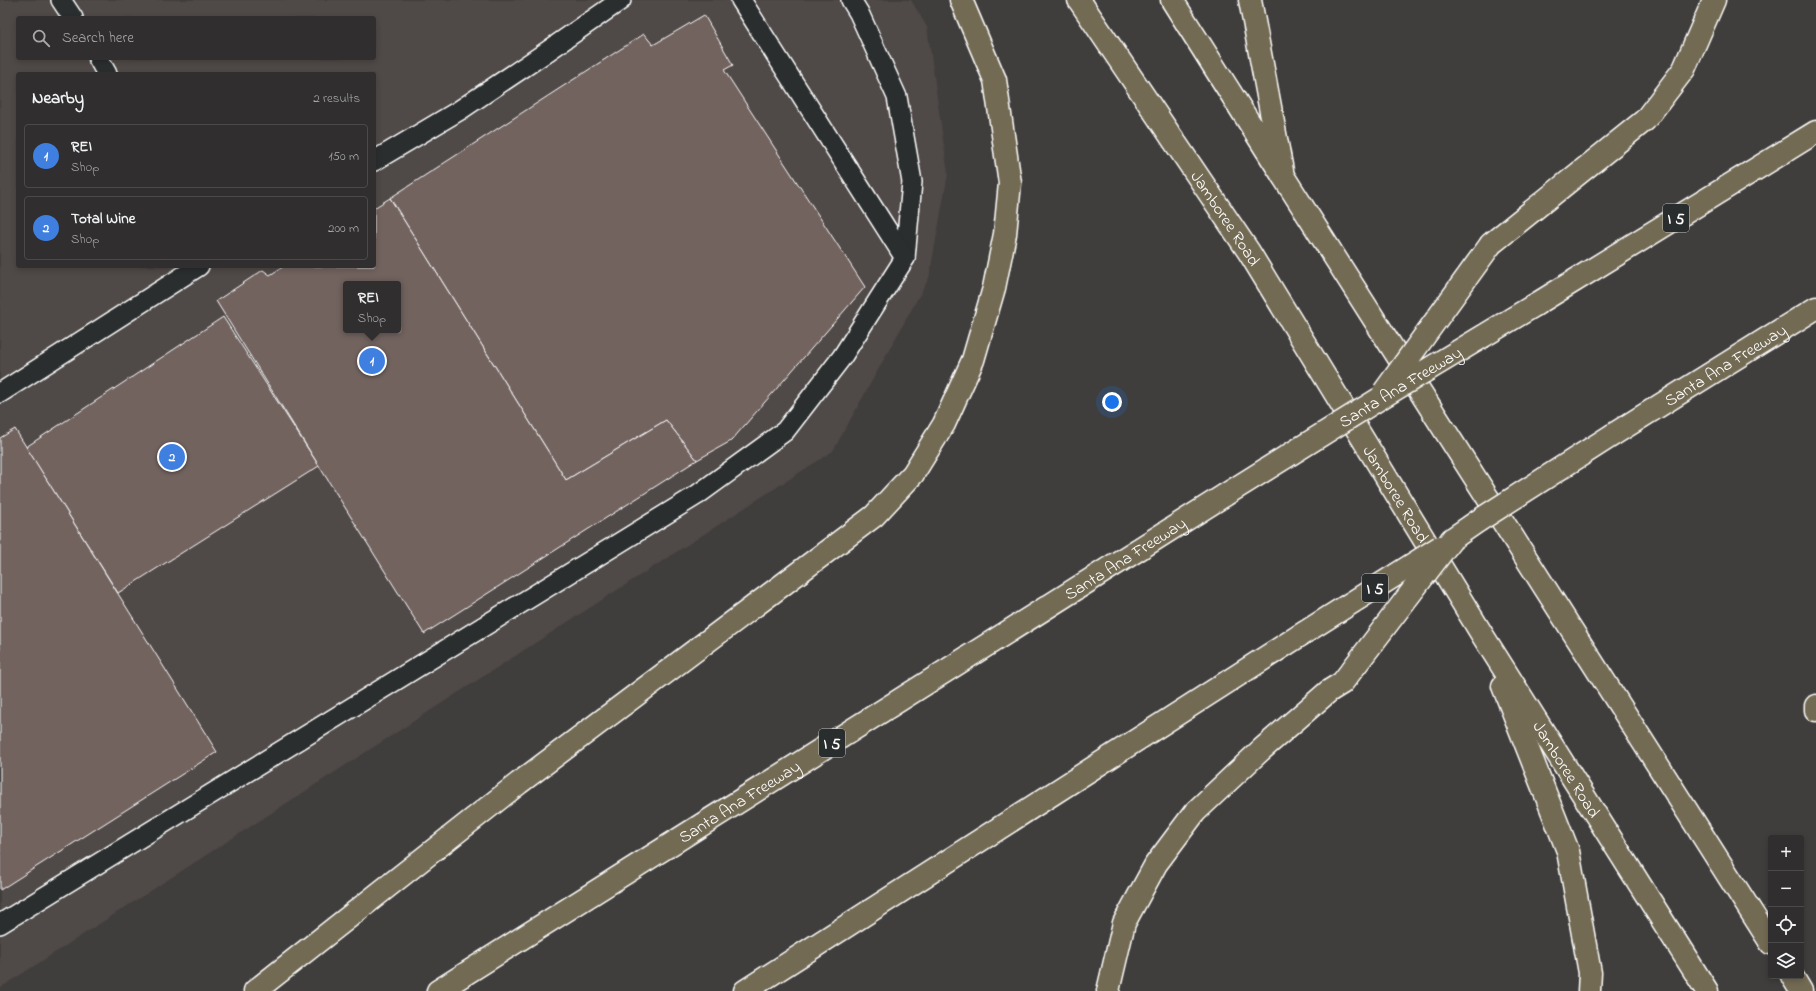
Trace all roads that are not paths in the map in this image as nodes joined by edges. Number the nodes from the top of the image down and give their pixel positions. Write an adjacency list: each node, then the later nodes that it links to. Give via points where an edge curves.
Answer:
1 (61, 0): 10 (lane)
2 (621, 0): 14 (lane, via 460,110)
3 (741, 0): 16 (lane)
4 (851, 0): 16 (lane, via 897,98 912,182)
5 (961, 0): 28 (main road, via 995,80 1010,183 1005,234 994,288 973,360 944,424 913,474 874,516 519,783)
6 (1079, 0): 22 (main road, Jamboree Road, via 1249,252)
7 (1172, 0): 15 (main road)
8 (1250, 0): 15 (main road)
9 (1714, 0): 20 (main road, bridge, via 1684,69 1645,120 1491,244)
10 (72, 16)
11 (99, 60): 12 (lane)
12 (107, 72)
13 (1816, 132): 20 (main road, Santa Ana Freeway / I 5, bridge)
14 (376, 160)
15 (1283, 176): 26 (main road)
16 (905, 258): 25 (lane, via 842,357 784,432 697,495)
17 (196, 268): 19 (lane)
18 (1816, 308): 21 (main road, Santa Ana Freeway / I 5, bridge)
19 (0, 392)
20 (1379, 399): 29 (main road, Santa Ana Freeway / I 5, bridge)
21 (1452, 539): 30 (main road, Santa Ana Freeway / I 5, bridge); 31 (main road, bridge, via 1342,683 1329,691 1261,750 1195,812 1156,864 1124,923)
22 (1483, 636): 32 (main road, via 1568,851 1590,973); 33 (main road, Jamboree Road)
23 (1816, 706): 24 (main road)
24 (1816, 710)
25 (0, 924)
26 (1768, 938)
27 (1794, 979): 34 (main road)
28 (255, 991)
29 (438, 991)
30 (745, 991)
31 (1108, 991)
32 (1589, 991)
33 (1707, 991)
34 (1801, 991)

